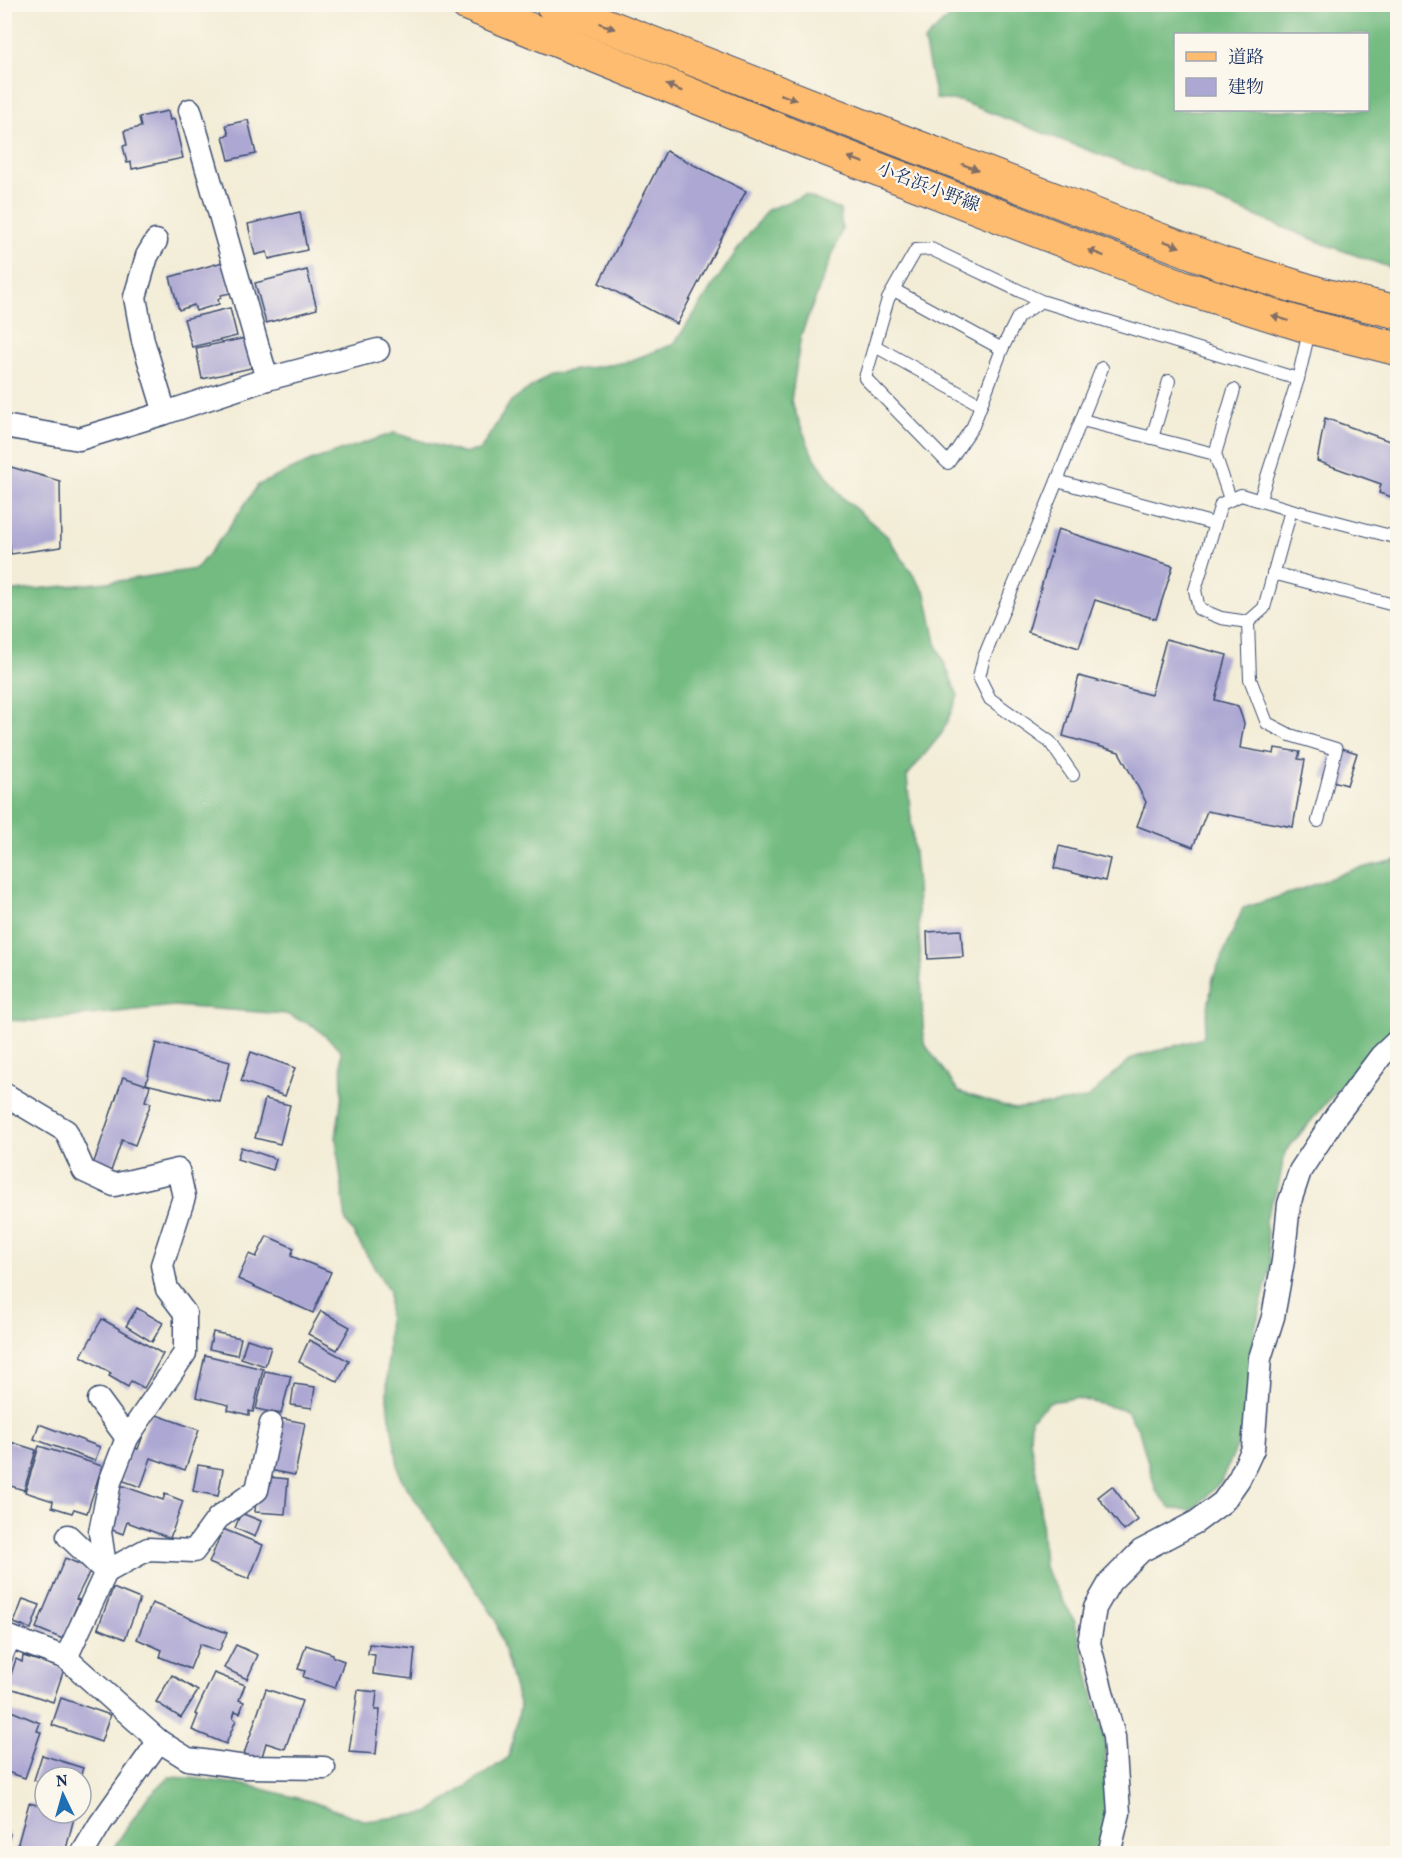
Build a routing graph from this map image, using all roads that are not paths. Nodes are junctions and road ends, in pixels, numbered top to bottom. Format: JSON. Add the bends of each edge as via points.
{"nodes":[{"id":1,"x":467,"y":4,"type":"edge"},
{"id":2,"x":552,"y":4,"type":"edge"},
{"id":3,"x":190,"y":110,"type":"dead end"},
{"id":4,"x":156,"y":241,"type":"dead end"},
{"id":5,"x":894,"y":290,"type":"junction"},
{"id":6,"x":1041,"y":301,"type":"junction"},
{"id":7,"x":1315,"y":311,"type":"junction"},
{"id":8,"x":1398,"y":312,"type":"edge"},
{"id":9,"x":875,"y":346,"type":"junction"},
{"id":10,"x":1398,"y":348,"type":"edge"},
{"id":11,"x":1002,"y":349,"type":"junction"},
{"id":12,"x":378,"y":350,"type":"dead end"},
{"id":13,"x":1102,"y":368,"type":"dead end"},
{"id":14,"x":267,"y":379,"type":"junction"},
{"id":15,"x":1298,"y":379,"type":"junction"},
{"id":16,"x":1169,"y":381,"type":"dead end"},
{"id":17,"x":1234,"y":390,"type":"dead end"},
{"id":18,"x":981,"y":405,"type":"junction"},
{"id":19,"x":165,"y":413,"type":"junction"},
{"id":20,"x":1082,"y":420,"type":"junction"},
{"id":21,"x":4,"y":426,"type":"edge"},
{"id":22,"x":1152,"y":438,"type":"junction"},
{"id":23,"x":1215,"y":454,"type":"junction"},
{"id":24,"x":1057,"y":481,"type":"junction"},
{"id":25,"x":1260,"y":499,"type":"junction"},
{"id":26,"x":1230,"y":500,"type":"junction"},
{"id":27,"x":1291,"y":510,"type":"junction"},
{"id":28,"x":1215,"y":524,"type":"junction"},
{"id":29,"x":1398,"y":538,"type":"edge"},
{"id":30,"x":1273,"y":573,"type":"junction"},
{"id":31,"x":1390,"y":604,"type":"dead end"},
{"id":32,"x":1248,"y":622,"type":"junction"},
{"id":33,"x":1073,"y":774,"type":"dead end"},
{"id":34,"x":1318,"y":821,"type":"dead end"},
{"id":35,"x":1398,"y":1040,"type":"edge"},
{"id":36,"x":4,"y":1094,"type":"edge"},
{"id":37,"x":99,"y":1400,"type":"dead end"},
{"id":38,"x":271,"y":1424,"type":"dead end"},
{"id":39,"x":127,"y":1438,"type":"junction"},
{"id":40,"x":68,"y":1536,"type":"dead end"},
{"id":41,"x":106,"y":1572,"type":"junction"},
{"id":42,"x":9,"y":1637,"type":"edge"},
{"id":43,"x":66,"y":1658,"type":"junction"},
{"id":44,"x":4,"y":1663,"type":"edge"},
{"id":45,"x":159,"y":1740,"type":"junction"},
{"id":46,"x":324,"y":1768,"type":"dead end"},
{"id":47,"x":82,"y":1854,"type":"edge"},
{"id":48,"x":1109,"y":1854,"type":"edge"}],
"edges":[{"from":7,"to":1,"type":"main road","name":"小名浜小野線","one_way":true,"via":[[1183,287],[800,139]]},
{"from":2,"to":7,"type":"main road","name":"小名浜小野線","one_way":true,"via":[[1223,264]]},
{"from":3,"to":14,"type":"street"},
{"from":4,"to":19,"type":"street","via":[[147,256],[135,297],[143,341]]},
{"from":5,"to":6,"type":"lane","via":[[916,250],[931,249]]},
{"from":5,"to":9,"type":"lane"},
{"from":5,"to":11,"type":"lane"},
{"from":6,"to":11,"type":"lane","via":[[1018,317]]},
{"from":6,"to":15,"type":"lane"},
{"from":7,"to":8,"type":"main road","name":"小名浜小野線"},
{"from":7,"to":10,"type":"main road","name":"小名浜小野線"},
{"from":7,"to":15,"type":"lane"},
{"from":9,"to":18,"type":"lane"},
{"from":9,"to":18,"type":"lane","via":[[865,378],[948,463],[973,426]]},
{"from":11,"to":18,"type":"lane"},
{"from":12,"to":14,"type":"street"},
{"from":13,"to":20,"type":"lane"},
{"from":14,"to":19,"type":"street"},
{"from":15,"to":25,"type":"lane"},
{"from":16,"to":22,"type":"lane"},
{"from":17,"to":23,"type":"lane"},
{"from":19,"to":21,"type":"street","via":[[79,439]]},
{"from":20,"to":22,"type":"lane"},
{"from":20,"to":24,"type":"lane"},
{"from":22,"to":23,"type":"lane"},
{"from":23,"to":26,"type":"lane"},
{"from":24,"to":28,"type":"lane"},
{"from":24,"to":33,"type":"lane","via":[[984,657],[980,677],[990,699],[1050,742]]},
{"from":25,"to":26,"type":"lane","via":[[1240,495]]},
{"from":25,"to":27,"type":"lane"},
{"from":26,"to":28,"type":"lane","via":[[1221,504]]},
{"from":27,"to":29,"type":"lane"},
{"from":27,"to":30,"type":"lane"},
{"from":28,"to":32,"type":"lane","via":[[1195,590],[1199,609],[1221,618]]},
{"from":30,"to":31,"type":"lane"},
{"from":30,"to":32,"type":"lane","via":[[1264,608]]},
{"from":32,"to":34,"type":"lane","via":[[1250,679],[1267,723],[1290,735],[1336,749]]},
{"from":35,"to":48,"type":"street","via":[[1381,1056],[1336,1116],[1300,1171],[1289,1204],[1273,1317],[1260,1358],[1253,1449],[1239,1479],[1223,1502],[1196,1522],[1141,1551],[1110,1582],[1095,1608],[1089,1643],[1114,1737],[1118,1782],[1119,1813]]},
{"from":36,"to":39,"type":"street","via":[[66,1131],[84,1171],[114,1185],[178,1170],[184,1197],[162,1266],[167,1289],[185,1313],[184,1353]]},
{"from":37,"to":39,"type":"street"},
{"from":38,"to":41,"type":"street","via":[[257,1490],[218,1518],[194,1551],[148,1549]]},
{"from":39,"to":41,"type":"street","via":[[110,1482],[100,1532]]},
{"from":40,"to":41,"type":"street"},
{"from":41,"to":43,"type":"street"},
{"from":42,"to":43,"type":"street"},
{"from":42,"to":44,"type":"lane"},
{"from":43,"to":45,"type":"street"},
{"from":45,"to":46,"type":"street","via":[[188,1759],[246,1767]]},
{"from":45,"to":47,"type":"street"}]}
